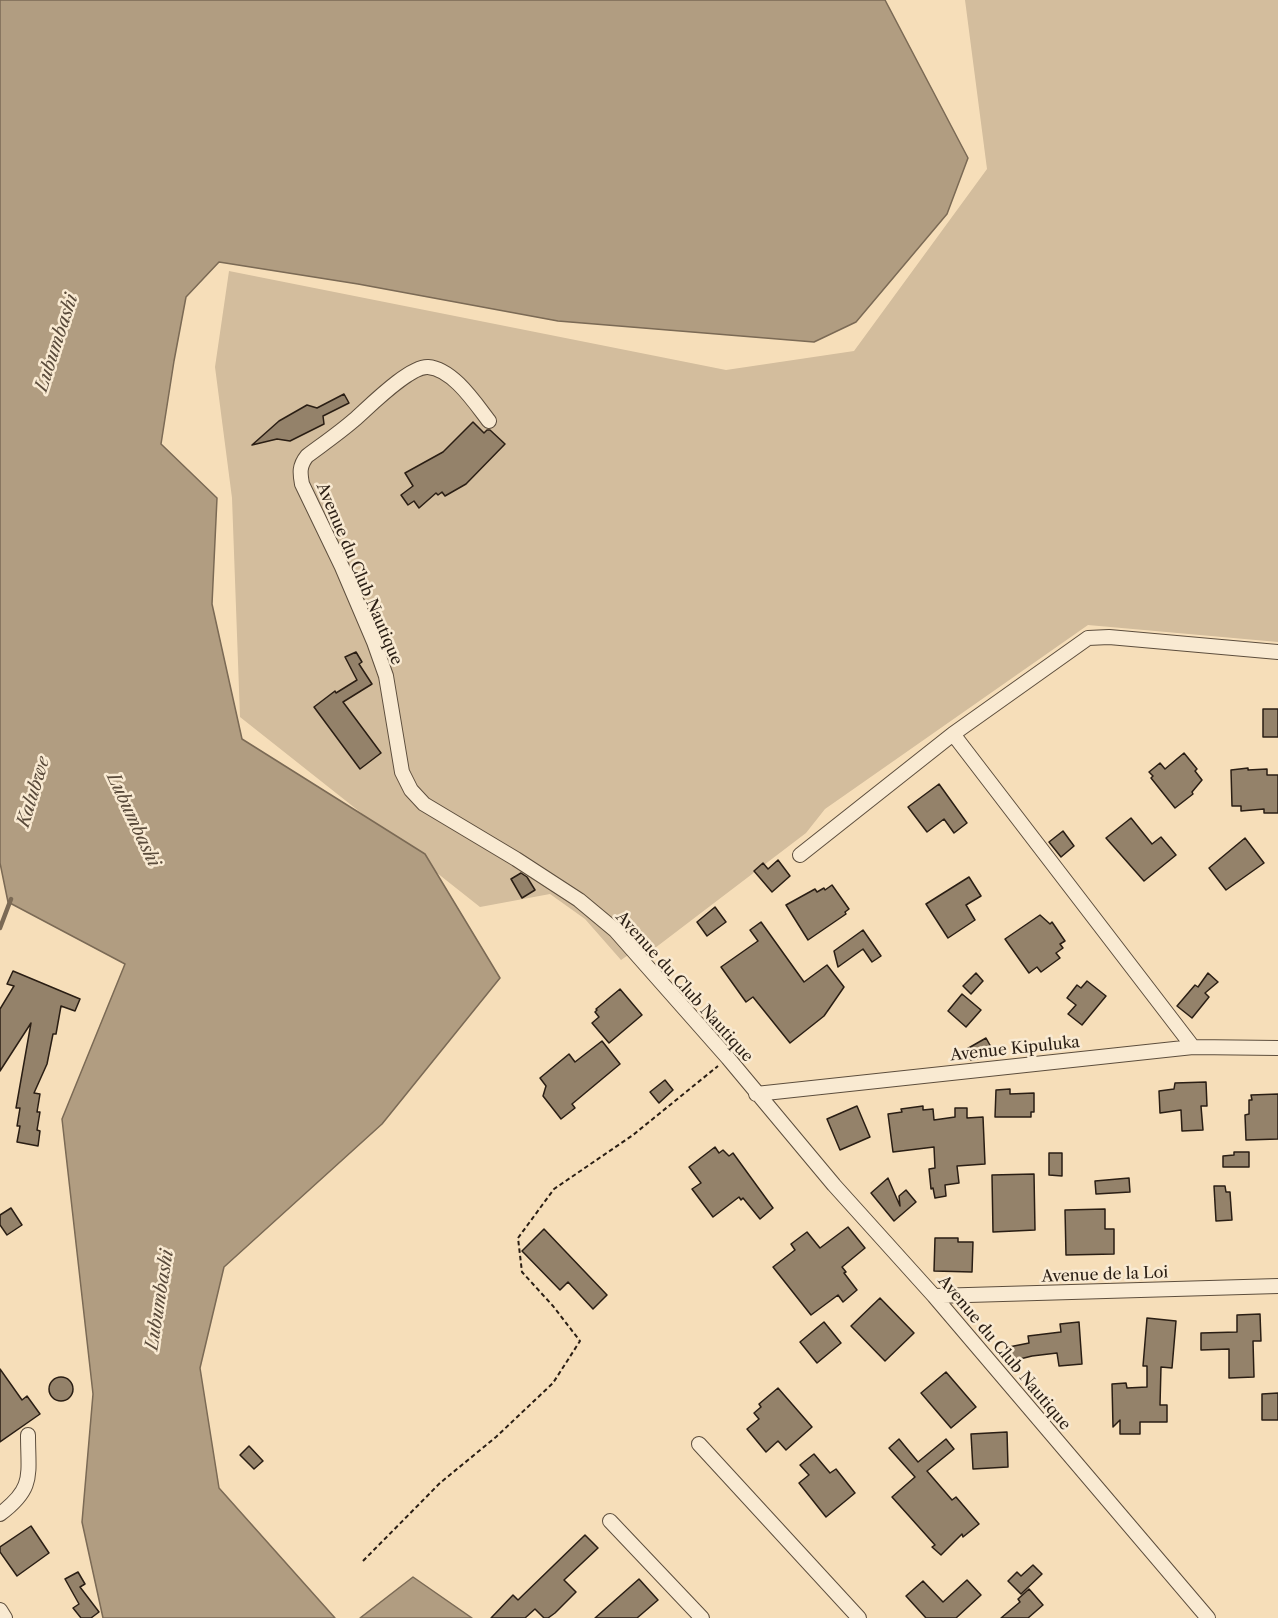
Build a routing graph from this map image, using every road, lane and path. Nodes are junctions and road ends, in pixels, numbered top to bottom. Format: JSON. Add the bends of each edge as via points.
{"nodes":[{"id":1,"x":489,"y":421,"type":"dead end"},
{"id":2,"x":1278,"y":652,"type":"edge"},
{"id":3,"x":953,"y":734,"type":"junction"},
{"id":4,"x":800,"y":855,"type":"dead end"},
{"id":5,"x":1193,"y":1047,"type":"junction"},
{"id":6,"x":1278,"y":1048,"type":"edge"},
{"id":7,"x":728,"y":1058,"type":"junction"},
{"id":8,"x":756,"y":1094,"type":"junction"},
{"id":9,"x":1278,"y":1286,"type":"edge"},
{"id":10,"x":934,"y":1296,"type":"junction"},
{"id":11,"x":28,"y":1435,"type":"dead end"},
{"id":12,"x":699,"y":1444,"type":"dead end"},
{"id":13,"x":0,"y":1514,"type":"edge"},
{"id":14,"x":610,"y":1521,"type":"dead end"},
{"id":15,"x":363,"y":1561,"type":"dead end"},
{"id":16,"x":0,"y":1610,"type":"edge"},
{"id":17,"x":5,"y":1618,"type":"edge"},
{"id":18,"x":702,"y":1618,"type":"edge"},
{"id":19,"x":859,"y":1618,"type":"edge"},
{"id":20,"x":1208,"y":1618,"type":"edge"}],
"edges":[{"from":1,"to":7,"type":"street","name":"Avenue du Club Nautique","via":[[452,378],[428,367],[396,383],[301,464],[302,484],[342,567],[382,665],[402,772],[424,804],[570,894],[615,930]]},
{"from":2,"to":3,"type":"street","via":[[1094,636]]},
{"from":3,"to":4,"type":"street"},
{"from":3,"to":5,"type":"street"},
{"from":5,"to":6,"type":"street","name":"Avenue Kipuluka"},
{"from":5,"to":8,"type":"street","name":"Avenue Kipuluka"},
{"from":7,"to":8,"type":"street","name":"Avenue du Club Nautique"},
{"from":7,"to":15,"type":"path","via":[[633,1135],[554,1189],[518,1238],[522,1272],[580,1341],[553,1383],[440,1483]]},
{"from":8,"to":10,"type":"street","name":"Avenue du Club Nautique"},
{"from":9,"to":10,"type":"street","name":"Avenue de la Loi"},
{"from":10,"to":20,"type":"street","name":"Avenue du Club Nautique"},
{"from":11,"to":13,"type":"street","via":[[25,1490],[18,1501]]},
{"from":12,"to":19,"type":"street"},
{"from":14,"to":18,"type":"street"},
{"from":16,"to":17,"type":"street"}]}
